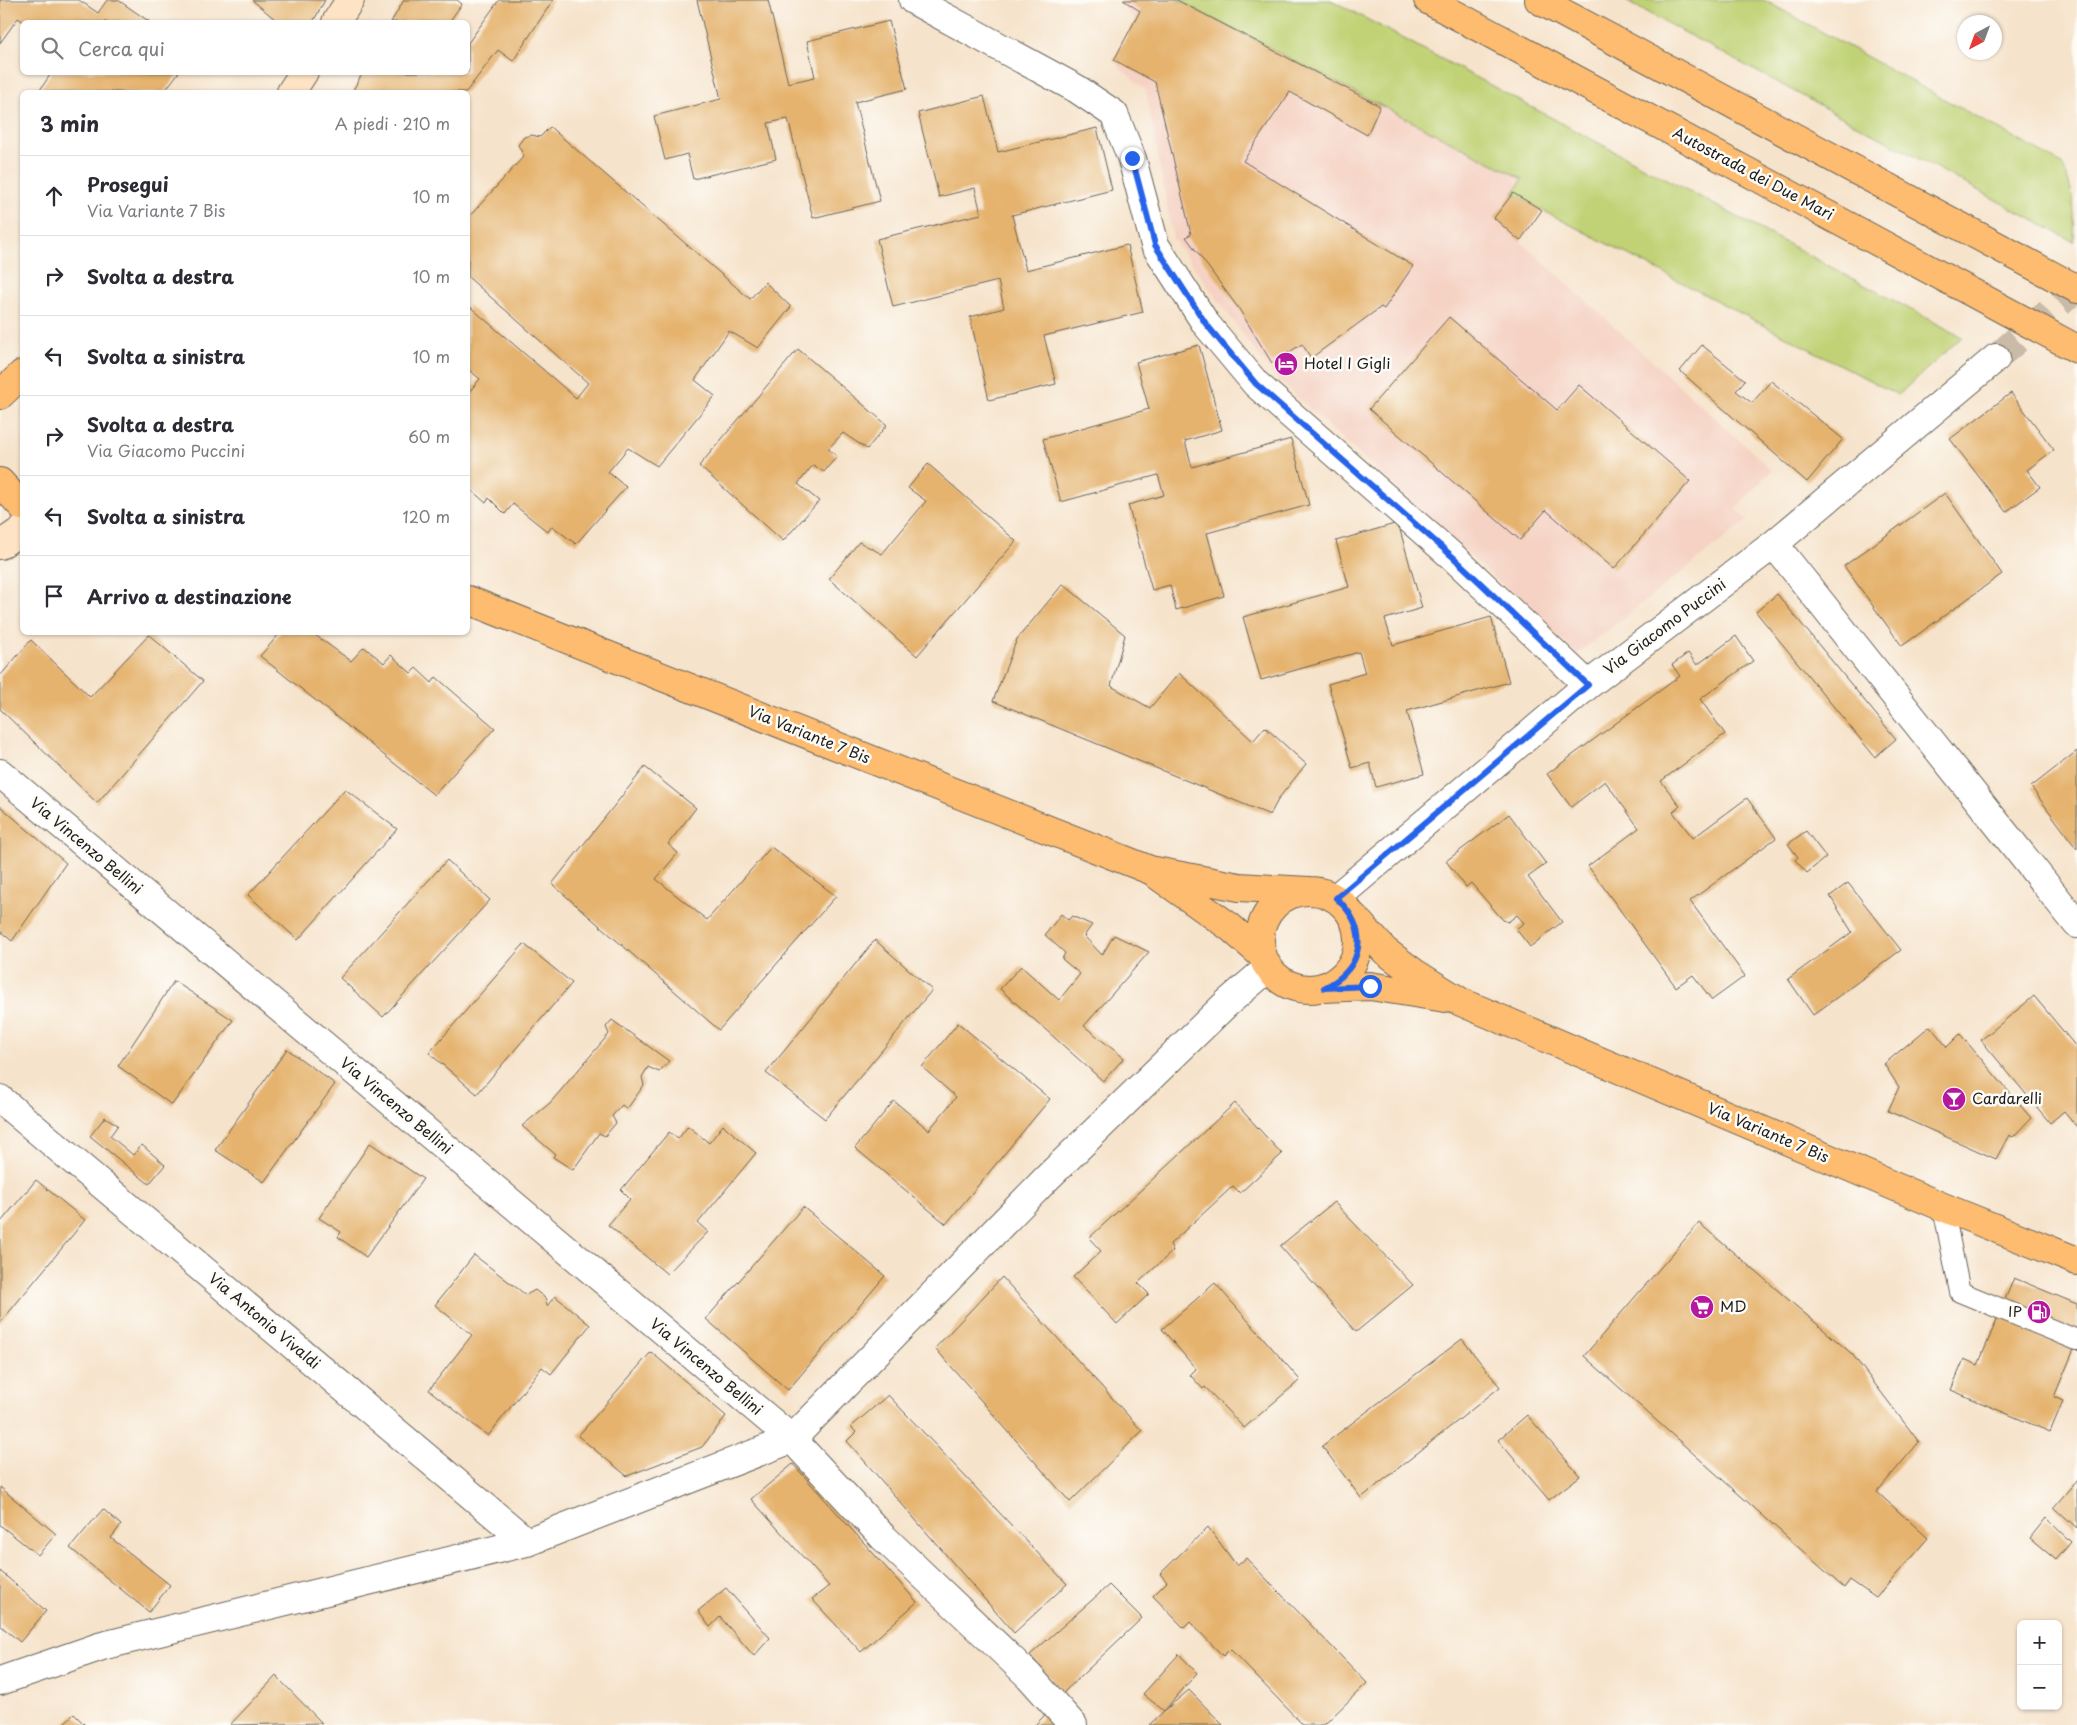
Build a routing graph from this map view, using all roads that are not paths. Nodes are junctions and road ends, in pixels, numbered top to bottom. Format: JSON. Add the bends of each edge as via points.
{"nodes":[{"id":1,"x":350,"y":0,"type":"edge"},
{"id":2,"x":914,"y":0,"type":"edge"},
{"id":3,"x":1428,"y":0,"type":"edge"},
{"id":4,"x":1539,"y":0,"type":"edge"},
{"id":5,"x":337,"y":20,"type":"edge"},
{"id":6,"x":302,"y":75,"type":"edge"},
{"id":7,"x":292,"y":90,"type":"edge"},
{"id":8,"x":2077,"y":289,"type":"edge"},
{"id":9,"x":2077,"y":349,"type":"edge"},
{"id":10,"x":1996,"y":358,"type":"tunnel mouth"},
{"id":11,"x":0,"y":369,"type":"edge"},
{"id":12,"x":20,"y":369,"type":"edge"},
{"id":13,"x":20,"y":376,"type":"edge"},
{"id":14,"x":0,"y":395,"type":"edge"},
{"id":15,"x":0,"y":482,"type":"edge"},
{"id":16,"x":20,"y":504,"type":"edge"},
{"id":17,"x":20,"y":531,"type":"edge"},
{"id":18,"x":1774,"y":544,"type":"junction"},
{"id":19,"x":0,"y":545,"type":"edge"},
{"id":20,"x":470,"y":601,"type":"edge"},
{"id":21,"x":1588,"y":685,"type":"junction"},
{"id":22,"x":0,"y":773,"type":"edge"},
{"id":23,"x":1150,"y":870,"type":"junction"},
{"id":24,"x":1309,"y":890,"type":"junction"},
{"id":25,"x":1344,"y":907,"type":"junction"},
{"id":26,"x":2077,"y":924,"type":"edge"},
{"id":27,"x":1265,"y":962,"type":"junction"},
{"id":28,"x":1324,"y":988,"type":"junction"},
{"id":29,"x":1461,"y":1002,"type":"junction"},
{"id":30,"x":0,"y":1099,"type":"edge"},
{"id":31,"x":1943,"y":1207,"type":"junction"},
{"id":32,"x":2077,"y":1261,"type":"edge"},
{"id":33,"x":2077,"y":1340,"type":"edge"},
{"id":34,"x":792,"y":1439,"type":"junction"},
{"id":35,"x":527,"y":1542,"type":"junction"},
{"id":36,"x":0,"y":1681,"type":"edge"},
{"id":37,"x":1073,"y":1725,"type":"edge"}],
"edges":[{"from":1,"to":5,"type":"street"},
{"from":2,"to":21,"type":"street","via":[[1077,88],[1114,114],[1132,158],[1155,245],[1206,324],[1256,384],[1453,557]]},
{"from":3,"to":9,"type":"main road","name":"Autostrada dei Due Mari"},
{"from":4,"to":8,"type":"main road"},
{"from":6,"to":7,"type":"street"},
{"from":10,"to":18,"type":"street","name":"Via Giacomo Puccini"},
{"from":11,"to":12,"type":"main road"},
{"from":13,"to":14,"type":"main road"},
{"from":15,"to":16,"type":"main road"},
{"from":17,"to":19,"type":"street"},
{"from":18,"to":21,"type":"street","name":"Via Giacomo Puccini"},
{"from":18,"to":26,"type":"street"},
{"from":20,"to":23,"type":"main road","name":"Via Variante 7 Bis"},
{"from":21,"to":25,"type":"street","name":"Via Giacomo Puccini"},
{"from":22,"to":34,"type":"street","name":"Via Vincenzo Bellini"},
{"from":23,"to":24,"type":"main road","name":"Via Variante 7 Bis","via":[[1238,886]]},
{"from":23,"to":27,"type":"main road","name":"Via Variante 7 Bis","via":[[1230,927]]},
{"from":24,"to":25,"type":"main road"},
{"from":24,"to":27,"type":"main road","via":[[1296,892],[1273,906],[1265,917],[1260,944]]},
{"from":25,"to":28,"type":"main road","via":[[1358,930],[1359,945],[1348,972]]},
{"from":25,"to":29,"type":"main road","name":"Via Variante 7 Bis","via":[[1386,951]]},
{"from":27,"to":28,"type":"main road","via":[[1279,979],[1293,987],[1308,990]]},
{"from":27,"to":34,"type":"street","via":[[1047,1178]]},
{"from":28,"to":29,"type":"main road","name":"Via Variante 7 Bis","via":[[1370,986]]},
{"from":29,"to":31,"type":"main road","name":"Via Variante 7 Bis"},
{"from":30,"to":35,"type":"street","name":"Via Antonio Vivaldi"},
{"from":31,"to":32,"type":"main road","name":"Via Variante 7 Bis"},
{"from":31,"to":33,"type":"lane","via":[[1960,1292]]},
{"from":34,"to":35,"type":"street"},
{"from":34,"to":37,"type":"street","name":"Via Vincenzo Bellini","via":[[883,1537],[1029,1676]]},
{"from":35,"to":36,"type":"street","via":[[102,1646]]}]}
